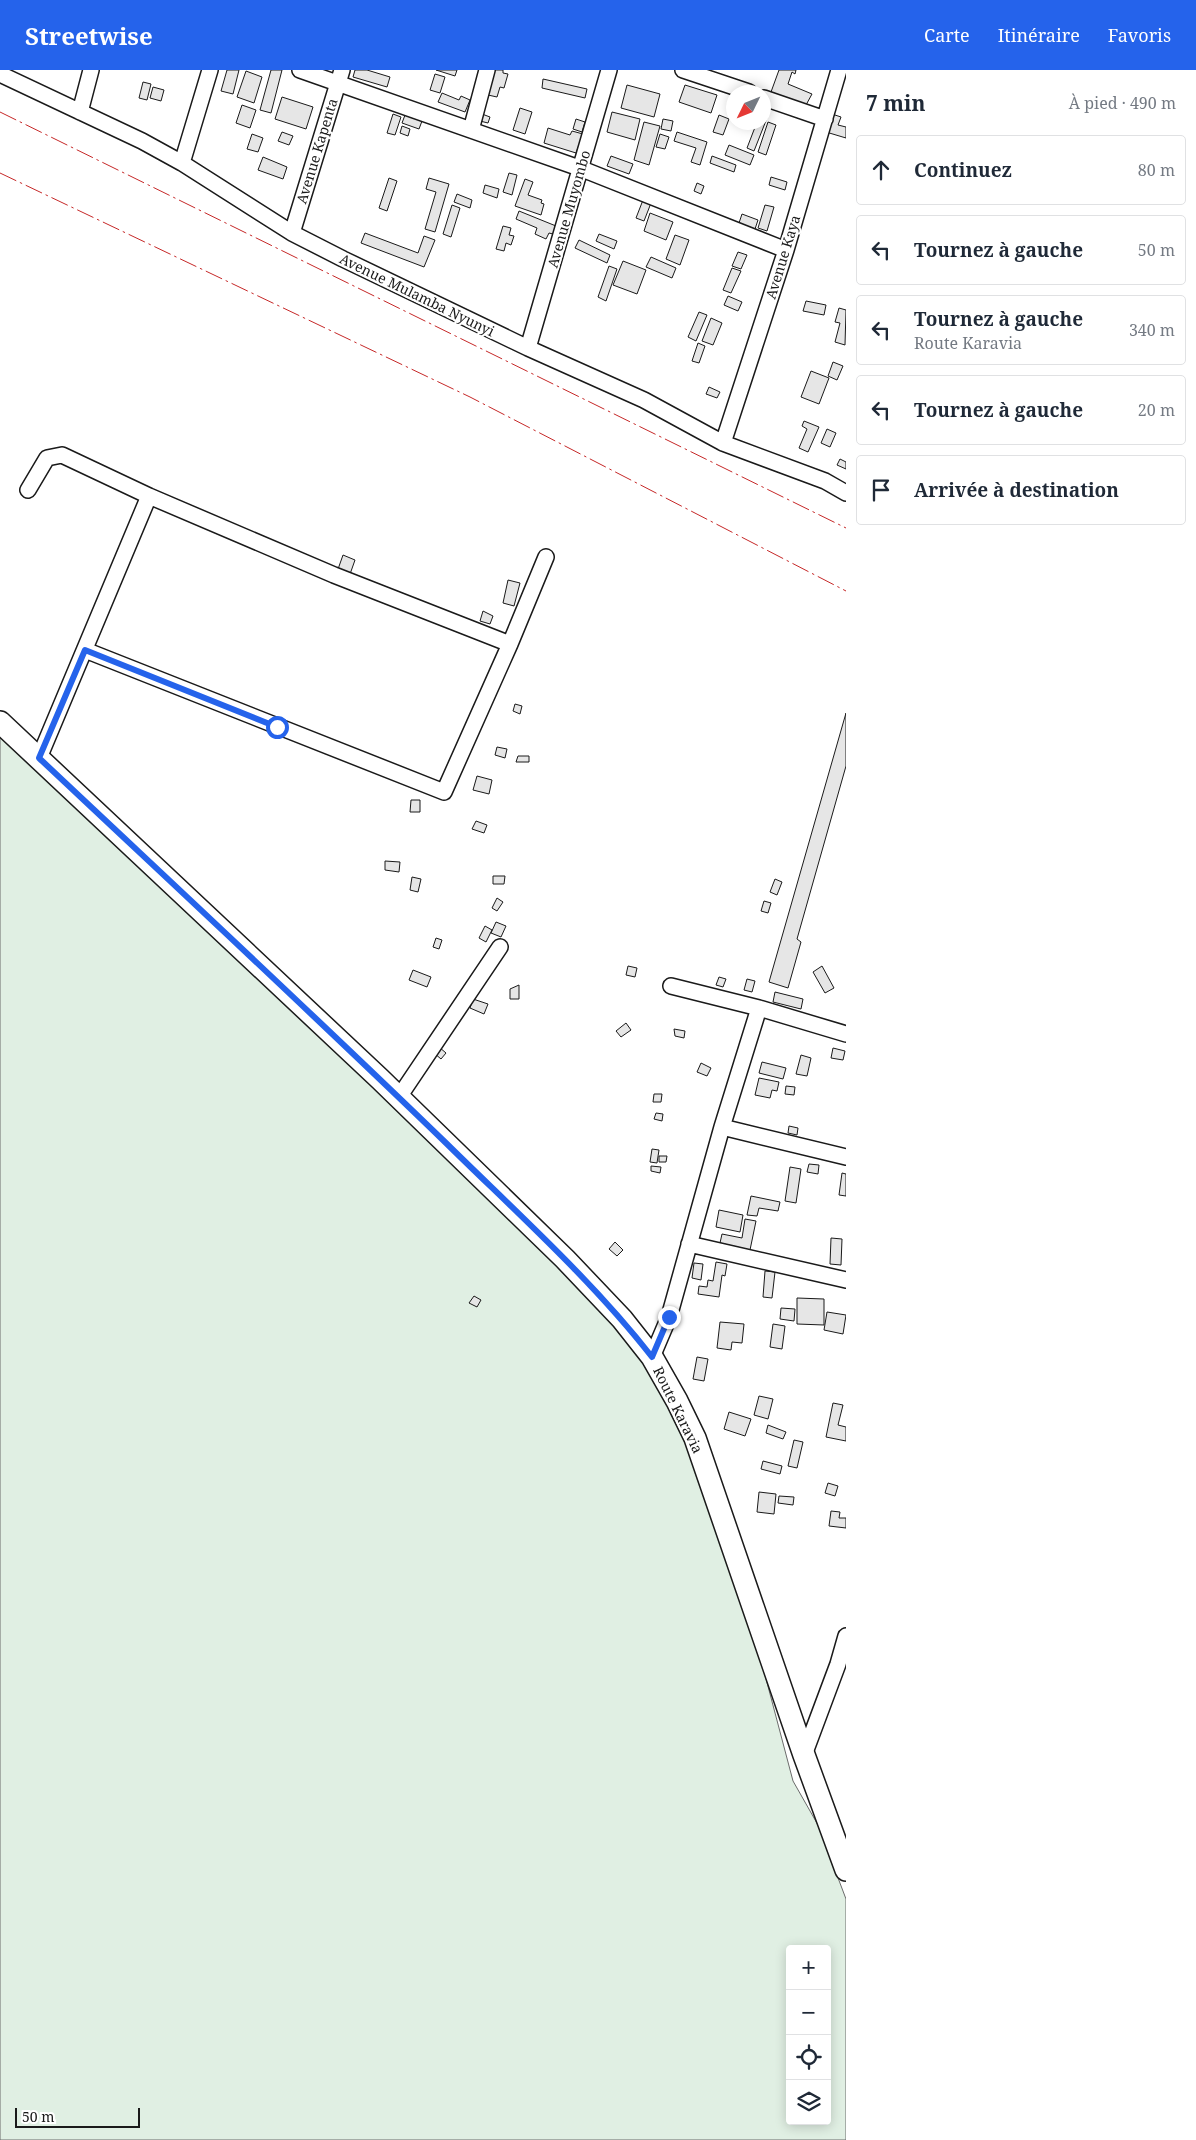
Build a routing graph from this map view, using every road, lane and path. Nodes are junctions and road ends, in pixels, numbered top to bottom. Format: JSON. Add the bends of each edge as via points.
{"nodes":[{"id":1,"x":91,"y":70,"type":"edge"},
{"id":2,"x":210,"y":70,"type":"edge"},
{"id":3,"x":300,"y":70,"type":"edge"},
{"id":4,"x":487,"y":70,"type":"edge"},
{"id":5,"x":609,"y":70,"type":"edge"},
{"id":6,"x":684,"y":70,"type":"edge"},
{"id":7,"x":839,"y":70,"type":"edge"},
{"id":8,"x":0,"y":74,"type":"edge"},
{"id":9,"x":340,"y":76,"type":"edge"},
{"id":10,"x":728,"y":85,"type":"edge"},
{"id":11,"x":771,"y":100,"type":"edge"},
{"id":12,"x":80,"y":112,"type":"junction"},
{"id":13,"x":825,"y":119,"type":"junction"},
{"id":14,"x":471,"y":130,"type":"junction"},
{"id":15,"x":182,"y":163,"type":"junction"},
{"id":16,"x":582,"y":169,"type":"junction"},
{"id":17,"x":292,"y":233,"type":"junction"},
{"id":18,"x":786,"y":250,"type":"junction"},
{"id":19,"x":528,"y":348,"type":"junction"},
{"id":20,"x":724,"y":443,"type":"junction"},
{"id":21,"x":28,"y":490,"type":"dead end"},
{"id":22,"x":846,"y":492,"type":"edge"},
{"id":23,"x":149,"y":496,"type":"junction"},
{"id":24,"x":546,"y":557,"type":"dead end"},
{"id":25,"x":510,"y":644,"type":"junction"},
{"id":26,"x":85,"y":650,"type":"junction"},
{"id":27,"x":0,"y":722,"type":"edge"},
{"id":28,"x":39,"y":758,"type":"junction"},
{"id":29,"x":500,"y":946,"type":"dead end"},
{"id":30,"x":671,"y":986,"type":"dead end"},
{"id":31,"x":759,"y":1008,"type":"junction"},
{"id":32,"x":846,"y":1034,"type":"edge"},
{"id":33,"x":399,"y":1097,"type":"junction"},
{"id":34,"x":722,"y":1127,"type":"junction"},
{"id":35,"x":846,"y":1157,"type":"edge"},
{"id":36,"x":689,"y":1244,"type":"junction"},
{"id":37,"x":846,"y":1280,"type":"edge"},
{"id":38,"x":652,"y":1357,"type":"junction"},
{"id":39,"x":846,"y":1636,"type":"edge"},
{"id":40,"x":804,"y":1755,"type":"junction"},
{"id":41,"x":846,"y":1870,"type":"edge"}],
"edges":[{"from":1,"to":12,"type":"street"},
{"from":2,"to":15,"type":"street"},
{"from":3,"to":9,"type":"street"},
{"from":4,"to":14,"type":"street"},
{"from":5,"to":16,"type":"street","name":"Avenue Muyombo"},
{"from":6,"to":10,"type":"street"},
{"from":7,"to":13,"type":"street","name":"Avenue Kaya"},
{"from":8,"to":12,"type":"street","name":"Avenue Mulamba Nyunyi"},
{"from":9,"to":14,"type":"street"},
{"from":9,"to":17,"type":"street","name":"Avenue Kapenta"},
{"from":11,"to":13,"type":"street"},
{"from":12,"to":15,"type":"street","name":"Avenue Mulamba Nyunyi"},
{"from":13,"to":18,"type":"street","name":"Avenue Kaya"},
{"from":14,"to":16,"type":"street"},
{"from":15,"to":17,"type":"street","name":"Avenue Mulamba Nyunyi"},
{"from":16,"to":18,"type":"street"},
{"from":16,"to":19,"type":"street","name":"Avenue Muyombo"},
{"from":17,"to":19,"type":"street","name":"Avenue Mulamba Nyunyi"},
{"from":18,"to":20,"type":"street","name":"Avenue Kaya"},
{"from":19,"to":20,"type":"street","name":"Avenue Mulamba Nyunyi","via":[[644,400]]},
{"from":20,"to":22,"type":"street","name":"Avenue Mulamba Nyunyi"},
{"from":21,"to":23,"type":"street","via":[[47,458],[62,455]]},
{"from":23,"to":25,"type":"street","via":[[334,575]]},
{"from":23,"to":26,"type":"street"},
{"from":24,"to":25,"type":"street"},
{"from":25,"to":26,"type":"street","via":[[444,792]]},
{"from":26,"to":28,"type":"street"},
{"from":27,"to":28,"type":"street","name":"Route Karavia"},
{"from":28,"to":33,"type":"street","name":"Route Karavia"},
{"from":29,"to":33,"type":"street"},
{"from":30,"to":31,"type":"street"},
{"from":31,"to":32,"type":"street"},
{"from":31,"to":34,"type":"street"},
{"from":33,"to":38,"type":"street","name":"Route Karavia","via":[[565,1259],[622,1319]]},
{"from":34,"to":35,"type":"street"},
{"from":34,"to":36,"type":"street"},
{"from":36,"to":37,"type":"street"},
{"from":36,"to":38,"type":"street","via":[[669,1317]]},
{"from":38,"to":40,"type":"street","name":"Route Karavia","via":[[695,1438]]},
{"from":39,"to":40,"type":"street"},
{"from":40,"to":41,"type":"street","name":"Route Karavia"}]}
